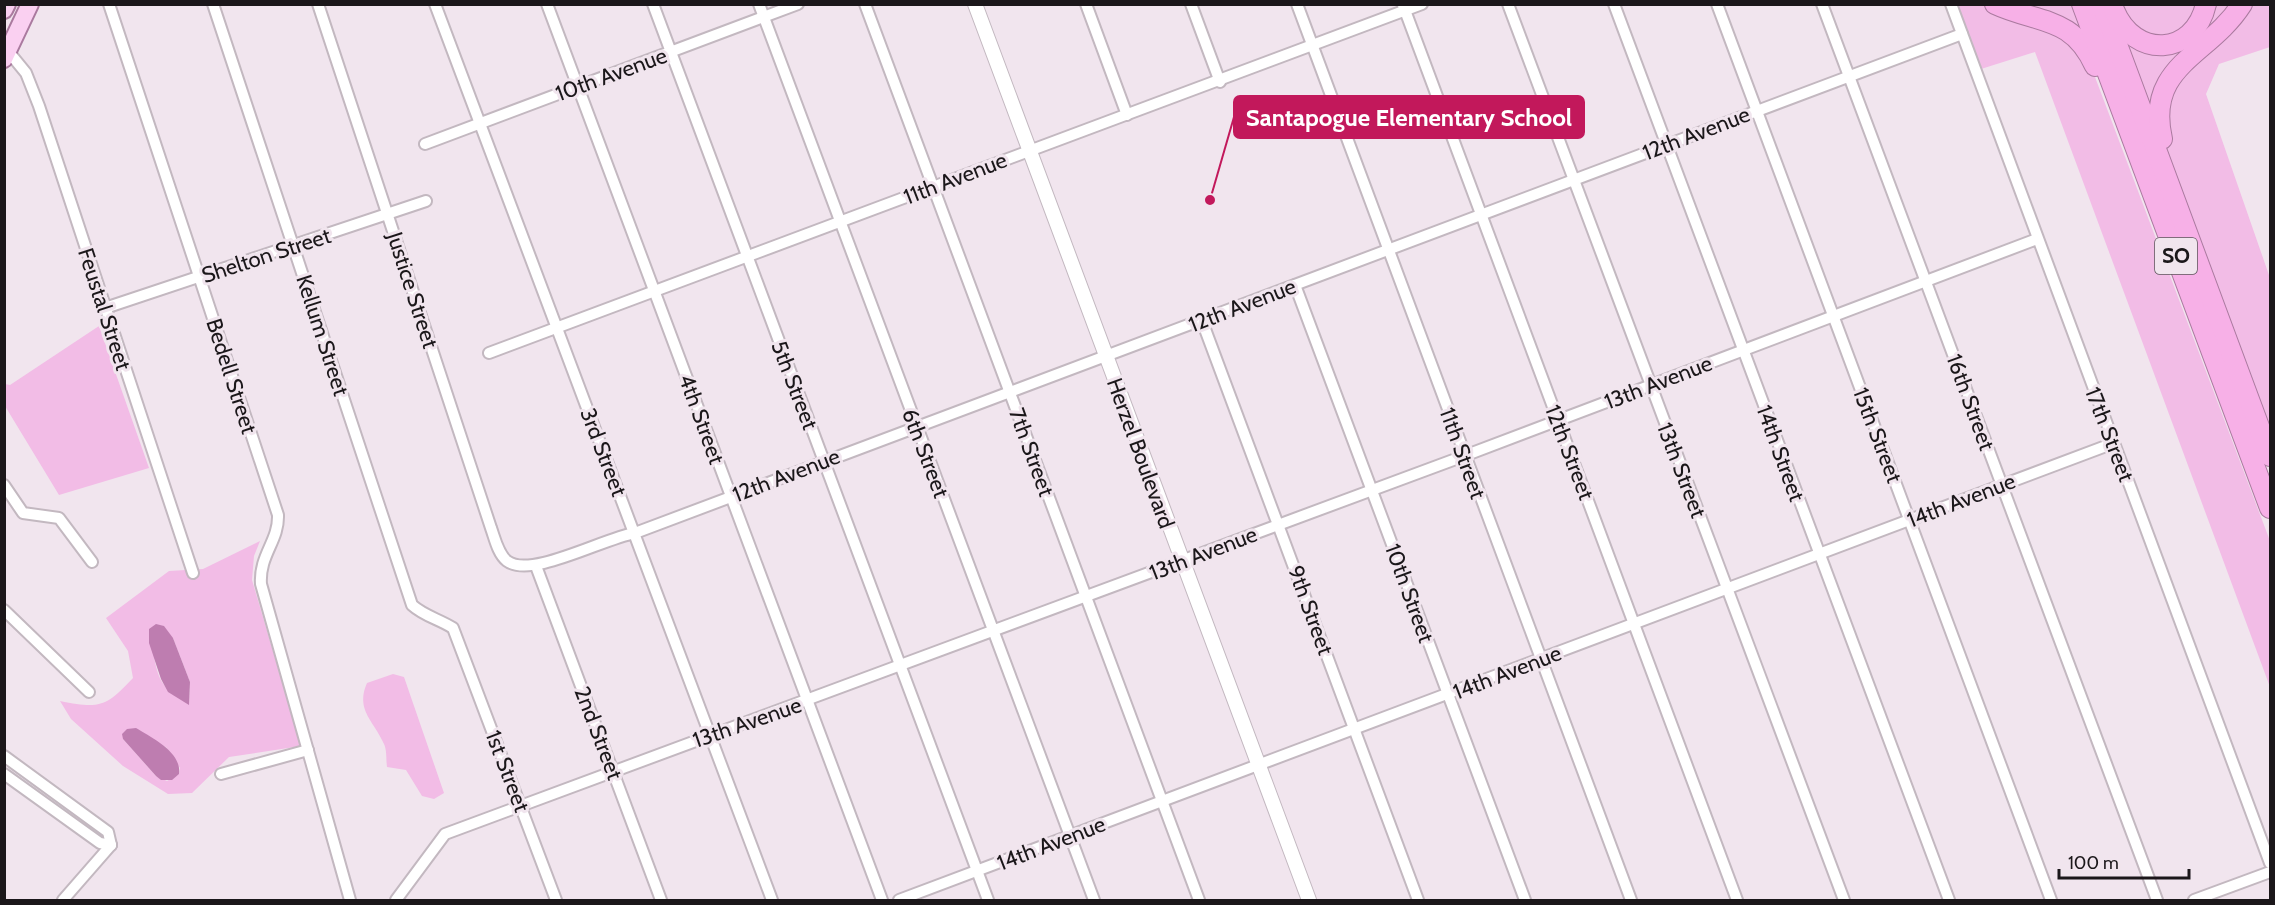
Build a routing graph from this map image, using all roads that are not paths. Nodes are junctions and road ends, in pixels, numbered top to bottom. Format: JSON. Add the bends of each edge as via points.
{"nodes":[{"id":1,"x":7,"y":4,"type":"edge"},
{"id":2,"x":30,"y":4,"type":"edge"},
{"id":3,"x":109,"y":4,"type":"edge"},
{"id":4,"x":213,"y":4,"type":"edge"},
{"id":5,"x":318,"y":4,"type":"edge"},
{"id":6,"x":435,"y":4,"type":"edge"},
{"id":7,"x":547,"y":4,"type":"edge"},
{"id":8,"x":653,"y":4,"type":"edge"},
{"id":9,"x":759,"y":4,"type":"edge"},
{"id":10,"x":798,"y":4,"type":"edge"},
{"id":11,"x":865,"y":4,"type":"edge"},
{"id":12,"x":975,"y":4,"type":"edge"},
{"id":13,"x":1086,"y":4,"type":"edge"},
{"id":14,"x":1191,"y":4,"type":"edge"},
{"id":15,"x":1297,"y":4,"type":"edge"},
{"id":16,"x":1422,"y":4,"type":"edge"},
{"id":17,"x":1508,"y":4,"type":"edge"},
{"id":18,"x":1614,"y":4,"type":"edge"},
{"id":19,"x":1717,"y":4,"type":"edge"},
{"id":20,"x":1822,"y":4,"type":"edge"},
{"id":21,"x":1951,"y":4,"type":"edge"},
{"id":22,"x":1995,"y":4,"type":"edge"},
{"id":23,"x":2082,"y":4,"type":"edge"},
{"id":24,"x":2102,"y":4,"type":"edge"},
{"id":25,"x":2111,"y":4,"type":"edge"},
{"id":26,"x":2206,"y":4,"type":"edge"},
{"id":27,"x":2242,"y":4,"type":"edge"},
{"id":28,"x":1404,"y":8,"type":"edge"},
{"id":29,"x":4,"y":10,"type":"edge"},
{"id":30,"x":764,"y":17,"type":"junction"},
{"id":31,"x":1962,"y":34,"type":"junction"},
{"id":32,"x":1312,"y":47,"type":"junction"},
{"id":33,"x":670,"y":52,"type":"junction"},
{"id":34,"x":6,"y":55,"type":"edge"},
{"id":35,"x":1849,"y":75,"type":"junction"},
{"id":36,"x":1220,"y":82,"type":"junction"},
{"id":37,"x":577,"y":87,"type":"junction"},
{"id":38,"x":1756,"y":110,"type":"junction"},
{"id":39,"x":1127,"y":115,"type":"junction"},
{"id":40,"x":480,"y":123,"type":"junction"},
{"id":41,"x":2126,"y":123,"type":"junction"},
{"id":42,"x":425,"y":144,"type":"dead end"},
{"id":43,"x":1666,"y":145,"type":"junction"},
{"id":44,"x":1029,"y":150,"type":"junction"},
{"id":45,"x":1574,"y":180,"type":"junction"},
{"id":46,"x":933,"y":187,"type":"junction"},
{"id":47,"x":2175,"y":197,"type":"junction"},
{"id":48,"x":426,"y":201,"type":"dead end"},
{"id":49,"x":388,"y":214,"type":"junction"},
{"id":50,"x":1481,"y":215,"type":"junction"},
{"id":51,"x":840,"y":222,"type":"junction"},
{"id":52,"x":2037,"y":239,"type":"junction"},
{"id":53,"x":293,"y":246,"type":"junction"},
{"id":54,"x":1389,"y":251,"type":"junction"},
{"id":55,"x":747,"y":256,"type":"junction"},
{"id":56,"x":199,"y":277,"type":"junction"},
{"id":57,"x":1926,"y":280,"type":"junction"},
{"id":58,"x":1295,"y":285,"type":"junction"},
{"id":59,"x":654,"y":292,"type":"junction"},
{"id":60,"x":105,"y":308,"type":"junction"},
{"id":61,"x":1833,"y":315,"type":"junction"},
{"id":62,"x":1202,"y":321,"type":"junction"},
{"id":63,"x":557,"y":329,"type":"junction"},
{"id":64,"x":1743,"y":350,"type":"junction"},
{"id":65,"x":489,"y":353,"type":"dead end"},
{"id":66,"x":1105,"y":356,"type":"junction"},
{"id":67,"x":1650,"y":385,"type":"junction"},
{"id":68,"x":1009,"y":391,"type":"junction"},
{"id":69,"x":1558,"y":420,"type":"junction"},
{"id":70,"x":916,"y":427,"type":"junction"},
{"id":71,"x":2114,"y":443,"type":"junction"},
{"id":72,"x":1464,"y":456,"type":"junction"},
{"id":73,"x":2271,"y":456,"type":"edge"},
{"id":74,"x":824,"y":461,"type":"junction"},
{"id":75,"x":4,"y":485,"type":"edge"},
{"id":76,"x":2001,"y":485,"type":"junction"},
{"id":77,"x":1372,"y":490,"type":"junction"},
{"id":78,"x":731,"y":497,"type":"junction"},
{"id":79,"x":2271,"y":508,"type":"edge"},
{"id":80,"x":1910,"y":520,"type":"junction"},
{"id":81,"x":1280,"y":524,"type":"junction"},
{"id":82,"x":635,"y":533,"type":"junction"},
{"id":83,"x":1819,"y":554,"type":"junction"},
{"id":84,"x":1181,"y":561,"type":"junction"},
{"id":85,"x":92,"y":562,"type":"dead end"},
{"id":86,"x":536,"y":566,"type":"junction"},
{"id":87,"x":519,"y":567,"type":"joint"},
{"id":88,"x":193,"y":573,"type":"dead end"},
{"id":89,"x":1727,"y":589,"type":"junction"},
{"id":90,"x":1086,"y":597,"type":"junction"},
{"id":91,"x":4,"y":610,"type":"edge"},
{"id":92,"x":1635,"y":624,"type":"junction"},
{"id":93,"x":993,"y":631,"type":"junction"},
{"id":94,"x":459,"y":642,"type":"joint"},
{"id":95,"x":1541,"y":659,"type":"junction"},
{"id":96,"x":900,"y":666,"type":"junction"},
{"id":97,"x":89,"y":692,"type":"dead end"},
{"id":98,"x":1448,"y":695,"type":"junction"},
{"id":99,"x":808,"y":701,"type":"junction"},
{"id":100,"x":1355,"y":729,"type":"junction"},
{"id":101,"x":709,"y":735,"type":"junction"},
{"id":102,"x":308,"y":750,"type":"junction"},
{"id":103,"x":4,"y":756,"type":"edge"},
{"id":104,"x":1259,"y":765,"type":"junction"},
{"id":105,"x":613,"y":771,"type":"junction"},
{"id":106,"x":4,"y":774,"type":"edge"},
{"id":107,"x":221,"y":774,"type":"dead end"},
{"id":108,"x":1162,"y":802,"type":"junction"},
{"id":109,"x":521,"y":805,"type":"junction"},
{"id":110,"x":1070,"y":836,"type":"junction"},
{"id":111,"x":111,"y":845,"type":"junction"},
{"id":112,"x":2271,"y":862,"type":"edge"},
{"id":113,"x":977,"y":871,"type":"junction"},
{"id":114,"x":2271,"y":872,"type":"edge"},
{"id":115,"x":63,"y":900,"type":"edge"},
{"id":116,"x":350,"y":900,"type":"edge"},
{"id":117,"x":396,"y":900,"type":"edge"},
{"id":118,"x":556,"y":900,"type":"edge"},
{"id":119,"x":661,"y":900,"type":"edge"},
{"id":120,"x":772,"y":900,"type":"edge"},
{"id":121,"x":882,"y":900,"type":"edge"},
{"id":122,"x":899,"y":900,"type":"edge"},
{"id":123,"x":988,"y":900,"type":"edge"},
{"id":124,"x":1094,"y":900,"type":"edge"},
{"id":125,"x":1199,"y":900,"type":"edge"},
{"id":126,"x":1309,"y":900,"type":"edge"},
{"id":127,"x":1418,"y":900,"type":"edge"},
{"id":128,"x":1525,"y":900,"type":"edge"},
{"id":129,"x":1631,"y":900,"type":"edge"},
{"id":130,"x":1737,"y":900,"type":"edge"},
{"id":131,"x":1844,"y":900,"type":"edge"},
{"id":132,"x":1949,"y":900,"type":"edge"},
{"id":133,"x":2051,"y":900,"type":"edge"},
{"id":134,"x":2157,"y":900,"type":"edge"},
{"id":135,"x":2194,"y":900,"type":"edge"}],
"edges":[{"from":1,"to":29,"type":"main road"},
{"from":2,"to":34,"type":"main road"},
{"from":3,"to":56,"type":"street","name":"Bedell Street"},
{"from":4,"to":53,"type":"street","name":"Kellum Street"},
{"from":5,"to":49,"type":"street","name":"Justice Street"},
{"from":6,"to":40,"type":"street","name":"3rd Street"},
{"from":7,"to":37,"type":"street","name":"4th Street"},
{"from":8,"to":33,"type":"street","name":"5th Street"},
{"from":9,"to":30,"type":"street","name":"6th Street"},
{"from":10,"to":30,"type":"street","name":"10th Avenue"},
{"from":11,"to":46,"type":"street","name":"7th Street"},
{"from":12,"to":44,"type":"street","name":"Herzel Boulevard"},
{"from":13,"to":39,"type":"street"},
{"from":14,"to":36,"type":"street"},
{"from":15,"to":32,"type":"street","name":"11th Street"},
{"from":16,"to":28,"type":"street","name":"11th Avenue"},
{"from":17,"to":45,"type":"street","name":"13th Street"},
{"from":18,"to":43,"type":"street","name":"14th Street"},
{"from":19,"to":38,"type":"street","name":"15th Street"},
{"from":20,"to":35,"type":"street","name":"16th Street"},
{"from":21,"to":31,"type":"street","name":"17th Street"},
{"from":22,"to":41,"type":"highway","via":[[2055,23],[2074,36],[2090,56]]},
{"from":23,"to":41,"type":"highway","number":"SO"},
{"from":24,"to":47,"type":"highway","number":"SO"},
{"from":25,"to":26,"type":"highway","via":[[2130,35],[2142,42],[2163,45],[2190,34]]},
{"from":27,"to":47,"type":"highway","via":[[2223,31],[2178,67],[2161,96],[2159,124]]},
{"from":28,"to":32,"type":"street","name":"11th Avenue"},
{"from":28,"to":50,"type":"street","name":"12th Street"},
{"from":30,"to":33,"type":"street","name":"10th Avenue"},
{"from":30,"to":51,"type":"street","name":"6th Street"},
{"from":31,"to":35,"type":"street","name":"12th Avenue"},
{"from":31,"to":52,"type":"street","name":"17th Street"},
{"from":32,"to":36,"type":"street","name":"11th Avenue"},
{"from":32,"to":54,"type":"street","name":"11th Street"},
{"from":33,"to":37,"type":"street","name":"10th Avenue"},
{"from":33,"to":55,"type":"street","name":"5th Street"},
{"from":34,"to":60,"type":"street","name":"Feustal Street","via":[[24,68]]},
{"from":35,"to":38,"type":"street","name":"12th Avenue"},
{"from":35,"to":57,"type":"street","name":"16th Street"},
{"from":36,"to":39,"type":"street","name":"11th Avenue"},
{"from":37,"to":40,"type":"street","name":"10th Avenue"},
{"from":37,"to":59,"type":"street","name":"4th Street"},
{"from":38,"to":43,"type":"street","name":"12th Avenue"},
{"from":38,"to":61,"type":"street","name":"15th Street"},
{"from":39,"to":44,"type":"street","name":"11th Avenue"},
{"from":40,"to":42,"type":"street","name":"10th Avenue"},
{"from":40,"to":63,"type":"street","name":"3rd Street"},
{"from":41,"to":79,"type":"highway","number":"SO"},
{"from":43,"to":45,"type":"street","name":"12th Avenue"},
{"from":43,"to":64,"type":"street","name":"14th Street"},
{"from":44,"to":46,"type":"street","name":"11th Avenue"},
{"from":44,"to":66,"type":"street","name":"Herzel Boulevard"},
{"from":45,"to":50,"type":"street","name":"12th Avenue"},
{"from":45,"to":67,"type":"street","name":"13th Street"},
{"from":46,"to":51,"type":"street","name":"11th Avenue"},
{"from":46,"to":68,"type":"street","name":"7th Street"},
{"from":47,"to":73,"type":"highway","number":"SO"},
{"from":48,"to":49,"type":"street","name":"Shelton Street"},
{"from":49,"to":53,"type":"street","name":"Shelton Street"},
{"from":49,"to":87,"type":"street","name":"Justice Street","via":[[491,528],[506,560]]},
{"from":50,"to":54,"type":"street","name":"12th Avenue"},
{"from":50,"to":69,"type":"street","name":"12th Street"},
{"from":51,"to":55,"type":"street","name":"11th Avenue"},
{"from":51,"to":70,"type":"street","name":"6th Street"},
{"from":52,"to":57,"type":"street","name":"13th Avenue"},
{"from":52,"to":71,"type":"street","name":"17th Street"},
{"from":53,"to":56,"type":"street","name":"Shelton Street"},
{"from":53,"to":94,"type":"street","name":"Kellum Street","via":[[412,605],[421,614],[453,628]]},
{"from":54,"to":58,"type":"street","name":"12th Avenue"},
{"from":54,"to":72,"type":"street","name":"11th Street"},
{"from":55,"to":59,"type":"street","name":"11th Avenue"},
{"from":55,"to":74,"type":"street","name":"5th Street"},
{"from":56,"to":60,"type":"street","name":"Shelton Street"},
{"from":56,"to":102,"type":"street","name":"Bedell Street","via":[[278,514],[279,526],[260,568],[261,584]]},
{"from":57,"to":61,"type":"street","name":"13th Avenue"},
{"from":57,"to":76,"type":"street","name":"16th Street"},
{"from":58,"to":62,"type":"street","name":"12th Avenue"},
{"from":58,"to":77,"type":"street","name":"10th Street"},
{"from":59,"to":63,"type":"street","name":"11th Avenue"},
{"from":59,"to":78,"type":"street","name":"4th Street"},
{"from":60,"to":88,"type":"street","name":"Feustal Street"},
{"from":61,"to":64,"type":"street","name":"13th Avenue"},
{"from":61,"to":80,"type":"street","name":"15th Street"},
{"from":62,"to":66,"type":"street","name":"12th Avenue"},
{"from":62,"to":81,"type":"street","name":"9th Street"},
{"from":63,"to":65,"type":"street","name":"11th Avenue"},
{"from":63,"to":82,"type":"street","name":"3rd Street"},
{"from":64,"to":67,"type":"street","name":"13th Avenue"},
{"from":64,"to":83,"type":"street","name":"14th Street"},
{"from":66,"to":68,"type":"street","name":"12th Avenue"},
{"from":66,"to":84,"type":"street","name":"Herzel Boulevard"},
{"from":67,"to":69,"type":"street","name":"13th Avenue"},
{"from":67,"to":89,"type":"street","name":"13th Street"},
{"from":68,"to":70,"type":"street","name":"12th Avenue"},
{"from":68,"to":90,"type":"street","name":"7th Street"},
{"from":69,"to":72,"type":"street","name":"13th Avenue"},
{"from":69,"to":92,"type":"street","name":"12th Street"},
{"from":70,"to":74,"type":"street","name":"12th Avenue"},
{"from":70,"to":93,"type":"street","name":"6th Street"},
{"from":71,"to":76,"type":"street","name":"14th Avenue"},
{"from":71,"to":112,"type":"street","name":"17th Street"},
{"from":72,"to":77,"type":"street","name":"13th Avenue"},
{"from":72,"to":95,"type":"street","name":"11th Street"},
{"from":74,"to":78,"type":"street","name":"12th Avenue"},
{"from":74,"to":96,"type":"street","name":"5th Street"},
{"from":75,"to":85,"type":"street","via":[[23,513],[59,518]]},
{"from":76,"to":80,"type":"street","name":"14th Avenue"},
{"from":76,"to":134,"type":"street","name":"16th Street"},
{"from":77,"to":81,"type":"street","name":"13th Avenue"},
{"from":77,"to":98,"type":"street","name":"10th Street"},
{"from":78,"to":82,"type":"street","name":"12th Avenue"},
{"from":78,"to":99,"type":"street","name":"4th Street"},
{"from":80,"to":83,"type":"street","name":"14th Avenue"},
{"from":80,"to":133,"type":"street","name":"15th Street"},
{"from":81,"to":84,"type":"street","name":"13th Avenue"},
{"from":81,"to":100,"type":"street","name":"9th Street"},
{"from":82,"to":86,"type":"street","name":"12th Avenue"},
{"from":82,"to":101,"type":"street","name":"3rd Street"},
{"from":83,"to":89,"type":"street","name":"14th Avenue"},
{"from":83,"to":132,"type":"street","name":"14th Street"},
{"from":84,"to":90,"type":"street","name":"13th Avenue"},
{"from":84,"to":104,"type":"street","name":"Herzel Boulevard"},
{"from":86,"to":87,"type":"street","name":"12th Avenue"},
{"from":86,"to":105,"type":"street","name":"2nd Street"},
{"from":89,"to":92,"type":"street","name":"14th Avenue"},
{"from":89,"to":131,"type":"street","name":"13th Street"},
{"from":90,"to":93,"type":"street","name":"13th Avenue"},
{"from":90,"to":108,"type":"street","name":"7th Street"},
{"from":91,"to":97,"type":"street"},
{"from":92,"to":95,"type":"street","name":"14th Avenue"},
{"from":92,"to":130,"type":"street","name":"12th Street"},
{"from":93,"to":96,"type":"street","name":"13th Avenue"},
{"from":93,"to":110,"type":"street","name":"6th Street"},
{"from":94,"to":109,"type":"street","name":"1st Street"},
{"from":95,"to":98,"type":"street","name":"14th Avenue"},
{"from":95,"to":129,"type":"street","name":"11th Street"},
{"from":96,"to":99,"type":"street","name":"13th Avenue"},
{"from":96,"to":113,"type":"street","name":"5th Street"},
{"from":98,"to":100,"type":"street","name":"14th Avenue"},
{"from":98,"to":128,"type":"street","name":"10th Street"},
{"from":99,"to":101,"type":"street","name":"13th Avenue"},
{"from":99,"to":121,"type":"street","name":"4th Street"},
{"from":100,"to":104,"type":"street","name":"14th Avenue"},
{"from":100,"to":127,"type":"street","name":"9th Street"},
{"from":101,"to":105,"type":"street","name":"13th Avenue"},
{"from":101,"to":120,"type":"street","name":"3rd Street"},
{"from":102,"to":107,"type":"street"},
{"from":102,"to":116,"type":"street","name":"Bedell Street"},
{"from":103,"to":111,"type":"street","via":[[108,832]]},
{"from":104,"to":108,"type":"street","name":"14th Avenue"},
{"from":104,"to":126,"type":"street","name":"Herzel Boulevard"},
{"from":105,"to":109,"type":"street","name":"13th Avenue"},
{"from":105,"to":119,"type":"street","name":"2nd Street"},
{"from":106,"to":111,"type":"street","via":[[100,843]]},
{"from":108,"to":110,"type":"street","name":"14th Avenue"},
{"from":108,"to":125,"type":"street","name":"7th Street"},
{"from":109,"to":117,"type":"street","name":"13th Avenue","via":[[446,834]]},
{"from":109,"to":118,"type":"street","name":"1st Street"},
{"from":110,"to":113,"type":"street","name":"14th Avenue"},
{"from":110,"to":124,"type":"street","name":"6th Street"},
{"from":111,"to":115,"type":"street"},
{"from":113,"to":122,"type":"street","name":"14th Avenue"},
{"from":113,"to":123,"type":"street","name":"5th Street"},
{"from":114,"to":135,"type":"street"}]}
